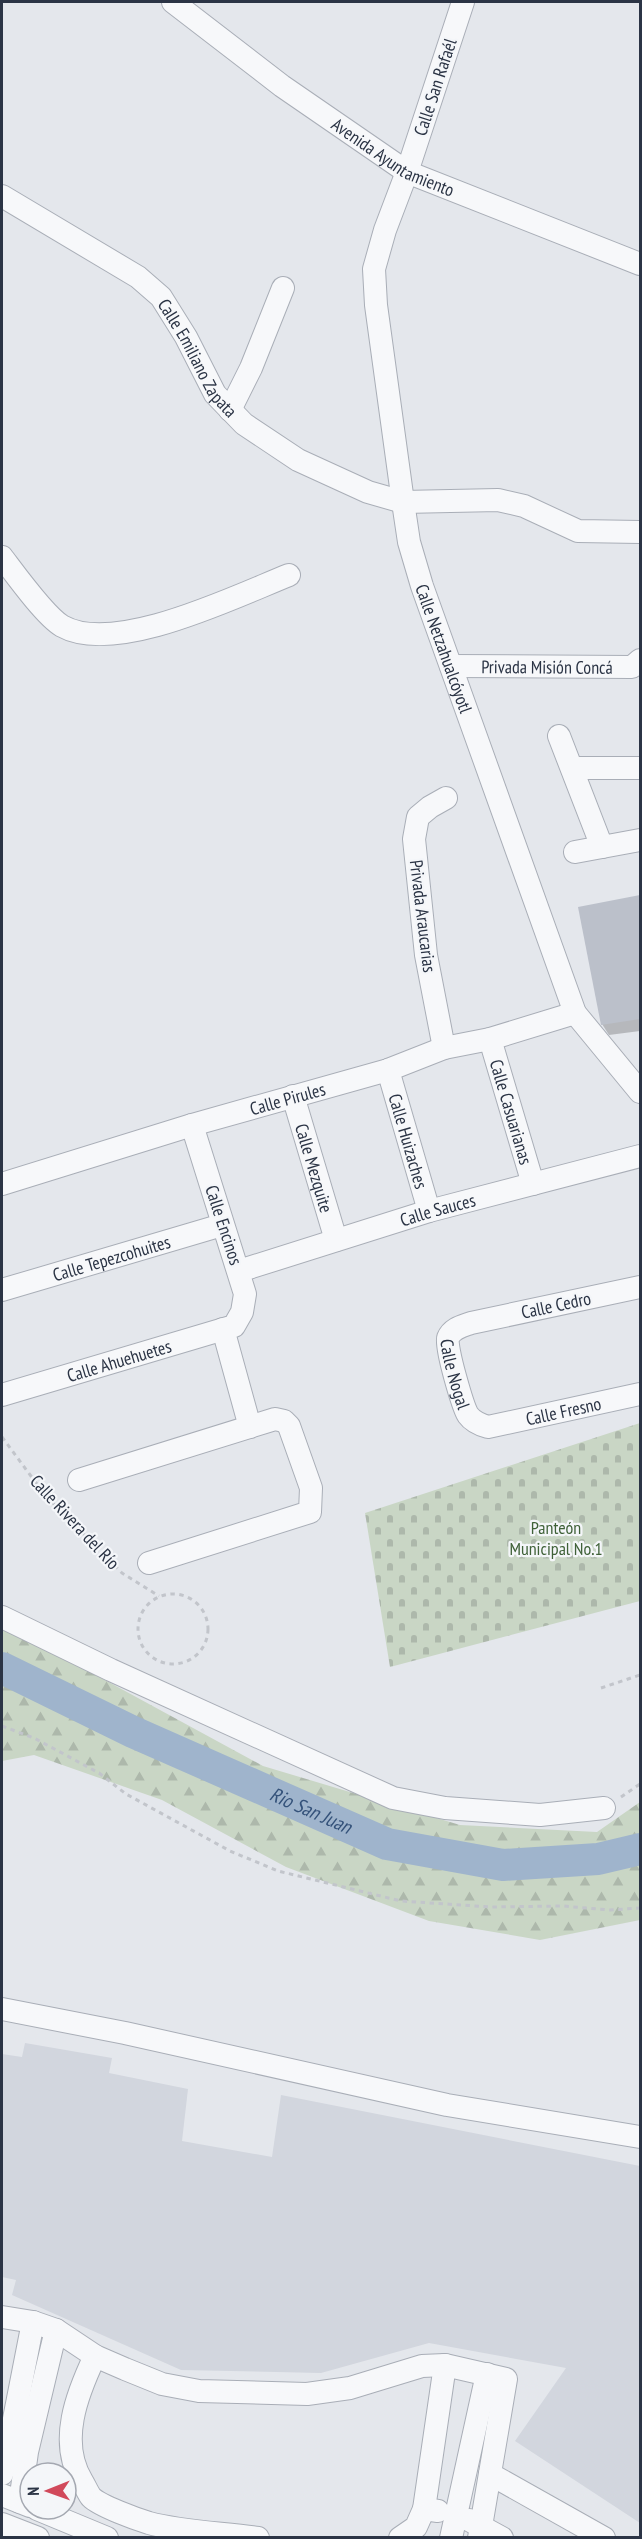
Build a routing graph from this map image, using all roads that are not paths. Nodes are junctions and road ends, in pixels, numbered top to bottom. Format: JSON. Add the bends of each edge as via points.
{"nodes":[{"id":1,"x":173,"y":2,"type":"edge"},
{"id":2,"x":463,"y":2,"type":"edge"},
{"id":3,"x":407,"y":172,"type":"junction"},
{"id":4,"x":2,"y":196,"type":"edge"},
{"id":5,"x":640,"y":264,"type":"edge"},
{"id":6,"x":283,"y":288,"type":"dead end"},
{"id":7,"x":230,"y":410,"type":"junction"},
{"id":8,"x":403,"y":501,"type":"junction"},
{"id":9,"x":640,"y":532,"type":"edge"},
{"id":10,"x":2,"y":557,"type":"edge"},
{"id":11,"x":289,"y":575,"type":"dead end"},
{"id":12,"x":640,"y":660,"type":"edge"},
{"id":13,"x":451,"y":666,"type":"junction"},
{"id":14,"x":559,"y":736,"type":"dead end"},
{"id":15,"x":572,"y":768,"type":"junction"},
{"id":16,"x":640,"y":768,"type":"edge"},
{"id":17,"x":446,"y":798,"type":"dead end"},
{"id":18,"x":640,"y":840,"type":"edge"},
{"id":19,"x":602,"y":847,"type":"junction"},
{"id":20,"x":575,"y":852,"type":"dead end"},
{"id":21,"x":575,"y":1013,"type":"junction"},
{"id":22,"x":490,"y":1039,"type":"junction"},
{"id":23,"x":444,"y":1048,"type":"junction"},
{"id":24,"x":388,"y":1070,"type":"junction"},
{"id":25,"x":640,"y":1092,"type":"edge"},
{"id":26,"x":293,"y":1096,"type":"junction"},
{"id":27,"x":192,"y":1125,"type":"junction"},
{"id":28,"x":640,"y":1156,"type":"edge"},
{"id":29,"x":2,"y":1184,"type":"edge"},
{"id":30,"x":534,"y":1184,"type":"junction"},
{"id":31,"x":429,"y":1211,"type":"junction"},
{"id":32,"x":222,"y":1225,"type":"junction"},
{"id":33,"x":336,"y":1240,"type":"junction"},
{"id":34,"x":239,"y":1271,"type":"junction"},
{"id":35,"x":640,"y":1287,"type":"edge"},
{"id":36,"x":2,"y":1290,"type":"edge"},
{"id":37,"x":471,"y":1323,"type":"joint"},
{"id":38,"x":229,"y":1327,"type":"junction"},
{"id":39,"x":640,"y":1394,"type":"edge"},
{"id":40,"x":2,"y":1395,"type":"edge"},
{"id":41,"x":250,"y":1427,"type":"junction"},
{"id":42,"x":488,"y":1427,"type":"joint"},
{"id":43,"x":79,"y":1479,"type":"dead end"},
{"id":44,"x":149,"y":1563,"type":"dead end"},
{"id":45,"x":2,"y":1617,"type":"edge"},
{"id":46,"x":604,"y":1808,"type":"road end"},
{"id":47,"x":2,"y":2009,"type":"edge"},
{"id":48,"x":640,"y":2137,"type":"edge"},
{"id":49,"x":2,"y":2317,"type":"edge"},
{"id":50,"x":33,"y":2322,"type":"junction"},
{"id":51,"x":56,"y":2330,"type":"junction"},
{"id":52,"x":95,"y":2356,"type":"junction"},
{"id":53,"x":445,"y":2365,"type":"junction"},
{"id":54,"x":487,"y":2374,"type":"junction"},
{"id":55,"x":17,"y":2415,"type":"edge"},
{"id":56,"x":71,"y":2427,"type":"junction"},
{"id":57,"x":26,"y":2461,"type":"edge"},
{"id":58,"x":2,"y":2474,"type":"edge"},
{"id":59,"x":490,"y":2474,"type":"junction"},
{"id":60,"x":424,"y":2509,"type":"junction"},
{"id":61,"x":456,"y":2514,"type":"junction"},
{"id":62,"x":66,"y":2521,"type":"edge"},
{"id":63,"x":2,"y":2524,"type":"edge"},
{"id":64,"x":480,"y":2531,"type":"edge"},
{"id":65,"x":38,"y":2538,"type":"edge"},
{"id":66,"x":107,"y":2538,"type":"edge"},
{"id":67,"x":258,"y":2538,"type":"edge"},
{"id":68,"x":400,"y":2538,"type":"edge"},
{"id":69,"x":451,"y":2538,"type":"edge"},
{"id":70,"x":502,"y":2538,"type":"edge"},
{"id":71,"x":604,"y":2538,"type":"edge"}],
"edges":[{"from":1,"to":3,"type":"street","name":"Avenida Ayuntamiento","via":[[282,86]]},
{"from":2,"to":3,"type":"street","name":"Calle San Rafaél"},
{"from":3,"to":5,"type":"street","name":"Avenida Ayuntamiento"},
{"from":3,"to":8,"type":"street","name":"Calle Netzahualcóyotl","via":[[374,269]]},
{"from":4,"to":7,"type":"street","name":"Calle Emiliano Zapata","via":[[138,277],[160,297],[215,394]]},
{"from":6,"to":7,"type":"street"},
{"from":7,"to":8,"type":"street","name":"Calle Emiliano Zapata","via":[[298,460],[368,492]]},
{"from":8,"to":9,"type":"street","name":"Calle Emiliano Zapata","via":[[498,500],[524,506],[578,531]]},
{"from":8,"to":13,"type":"street","name":"Calle Netzahualcóyotl","via":[[409,542]]},
{"from":10,"to":11,"type":"street","via":[[62,626],[98,636],[150,629]]},
{"from":12,"to":13,"type":"street","name":"Privada Misión Concá","via":[[632,667]]},
{"from":13,"to":21,"type":"street","name":"Calle Netzahualcóyotl"},
{"from":14,"to":15,"type":"street"},
{"from":15,"to":16,"type":"street"},
{"from":15,"to":19,"type":"street"},
{"from":17,"to":23,"type":"street","name":"Privada Araucarias","via":[[418,817],[414,839],[426,955]]},
{"from":18,"to":19,"type":"street"},
{"from":19,"to":20,"type":"street"},
{"from":21,"to":22,"type":"street","name":"Calle Pirules"},
{"from":21,"to":25,"type":"street","name":"Calle Netzahualcóyotl"},
{"from":22,"to":23,"type":"street","name":"Calle Pirules"},
{"from":22,"to":30,"type":"street","name":"Calle Casuarianas"},
{"from":23,"to":24,"type":"street","name":"Calle Pirules"},
{"from":24,"to":26,"type":"street","name":"Calle Pirules"},
{"from":24,"to":31,"type":"street","name":"Calle Huizaches"},
{"from":26,"to":27,"type":"street","name":"Calle Pirules"},
{"from":26,"to":33,"type":"street","name":"Calle Mezquite"},
{"from":27,"to":29,"type":"street","name":"Calle Pirules"},
{"from":27,"to":32,"type":"street","name":"Calle Encinos"},
{"from":28,"to":30,"type":"street","name":"Calle Sauces"},
{"from":30,"to":31,"type":"street","name":"Calle Sauces"},
{"from":31,"to":33,"type":"street","name":"Calle Sauces"},
{"from":32,"to":34,"type":"street","name":"Calle Encinos"},
{"from":32,"to":36,"type":"street","name":"Calle Tepezcohuites"},
{"from":33,"to":34,"type":"street","name":"Calle Sauces"},
{"from":34,"to":38,"type":"street","name":"Calle Encinos","via":[[244,1294],[242,1312]]},
{"from":35,"to":37,"type":"street","name":"Calle Cedro"},
{"from":37,"to":42,"type":"street","name":"Calle Nogal","via":[[454,1329],[448,1338],[448,1351],[468,1415],[477,1424]]},
{"from":38,"to":40,"type":"street","name":"Calle Ahuehuetes"},
{"from":38,"to":41,"type":"street"},
{"from":39,"to":42,"type":"street","name":"Calle Fresno"},
{"from":41,"to":43,"type":"street"},
{"from":41,"to":44,"type":"street","via":[[275,1419],[289,1426],[311,1488],[310,1512]]},
{"from":45,"to":46,"type":"street","via":[[393,1798],[445,1808],[540,1815]]},
{"from":47,"to":48,"type":"street","via":[[447,2105]]},
{"from":49,"to":50,"type":"street"},
{"from":50,"to":51,"type":"street"},
{"from":50,"to":55,"type":"street"},
{"from":51,"to":52,"type":"street"},
{"from":51,"to":55,"type":"street"},
{"from":52,"to":53,"type":"street","via":[[162,2384],[200,2391],[301,2395],[350,2388],[422,2366]]},
{"from":52,"to":56,"type":"street","via":[[82,2383]]},
{"from":53,"to":54,"type":"street"},
{"from":53,"to":60,"type":"street"},
{"from":54,"to":59,"type":"street","via":[[506,2379]]},
{"from":54,"to":61,"type":"street"},
{"from":55,"to":56,"type":"street"},
{"from":55,"to":57,"type":"street"},
{"from":55,"to":58,"type":"street"},
{"from":56,"to":67,"type":"street","via":[[75,2469],[92,2498],[152,2524]]},
{"from":59,"to":64,"type":"street"},
{"from":59,"to":71,"type":"street"},
{"from":60,"to":61,"type":"street"},
{"from":60,"to":68,"type":"street","via":[[416,2527]]},
{"from":61,"to":64,"type":"street"},
{"from":61,"to":69,"type":"street"},
{"from":62,"to":66,"type":"street"},
{"from":63,"to":65,"type":"street"},
{"from":64,"to":70,"type":"street"}]}
